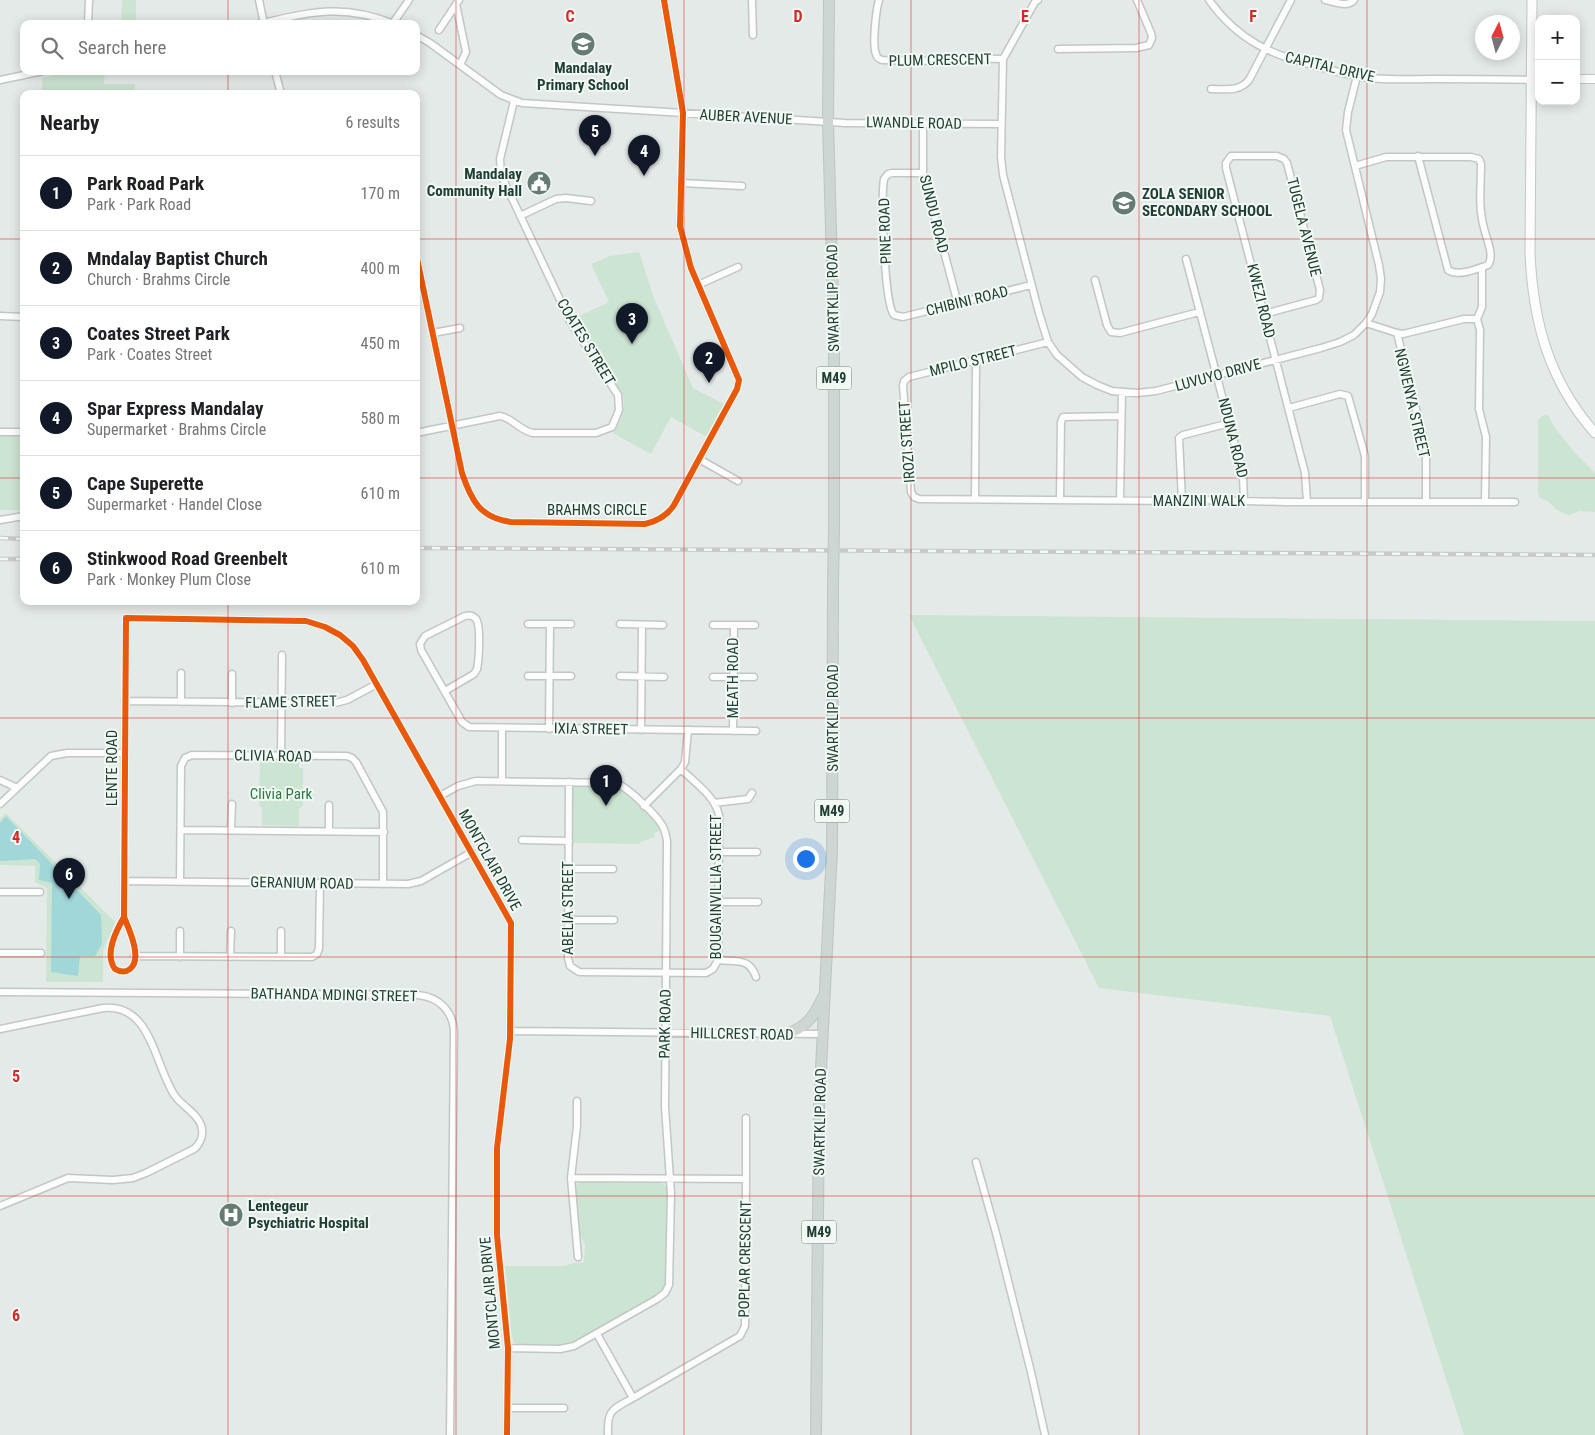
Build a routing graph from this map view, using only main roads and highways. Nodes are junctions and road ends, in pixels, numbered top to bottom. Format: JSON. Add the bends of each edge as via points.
{"nodes":[{"id":1,"x":829,"y":0,"type":"edge"},
{"id":2,"x":1532,"y":0,"type":"edge"},
{"id":3,"x":1535,"y":60,"type":"edge"},
{"id":4,"x":1535,"y":105,"type":"edge"},
{"id":5,"x":1595,"y":433,"type":"edge"},
{"id":6,"x":825,"y":994,"type":"junction"},
{"id":7,"x":787,"y":1034,"type":"road end"},
{"id":8,"x":816,"y":1435,"type":"edge"}],
"edges":[{"from":1,"to":6,"type":"main road","name":"SWARTKLIP ROAD","number":"M49","bridge":true,"via":[[834,526],[832,850]]},
{"from":2,"to":3,"type":"main road"},
{"from":4,"to":5,"type":"main road","via":[[1530,254],[1536,315],[1548,356],[1573,404]]},
{"from":6,"to":7,"type":"main road","via":[[813,1017],[800,1029]]},
{"from":6,"to":8,"type":"main road","name":"SWARTKLIP ROAD","number":"M49","via":[[819,1108]]}]}
